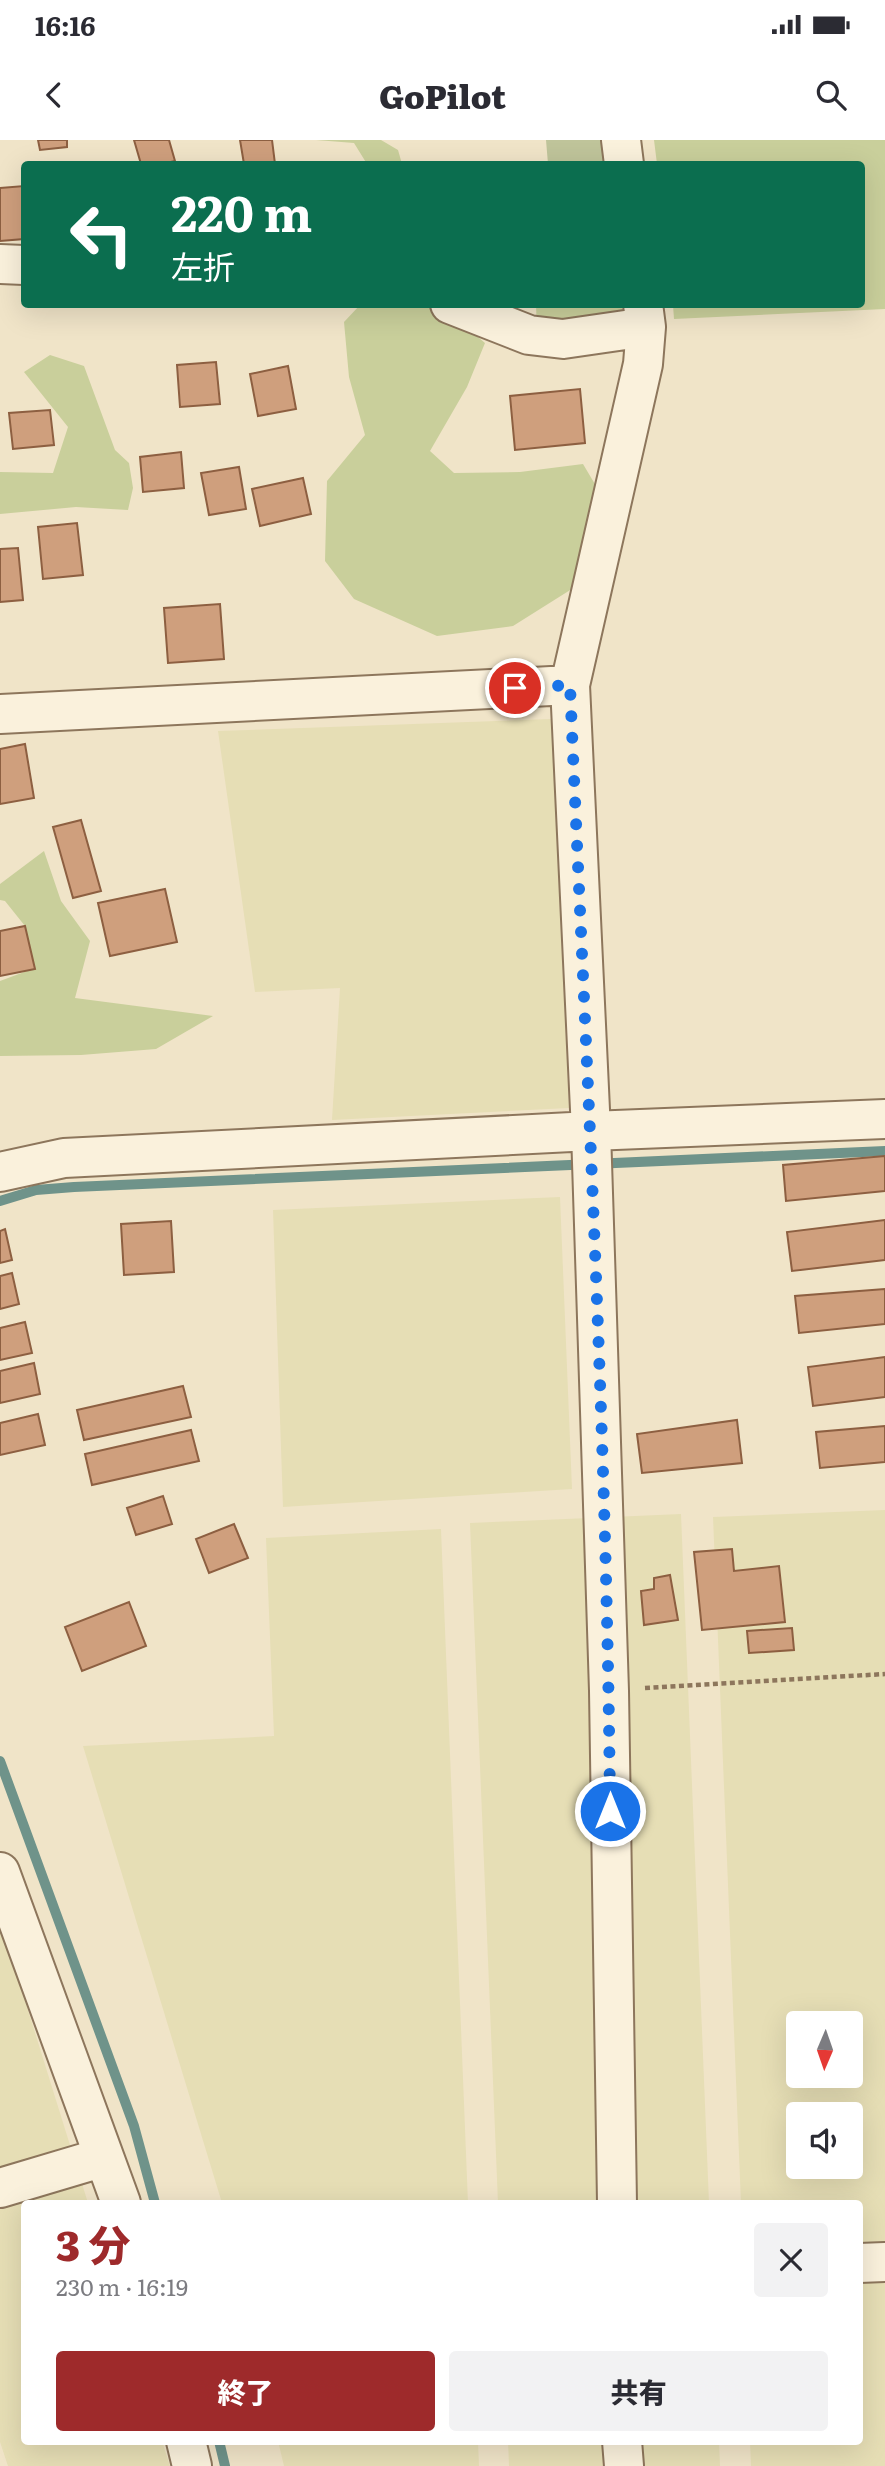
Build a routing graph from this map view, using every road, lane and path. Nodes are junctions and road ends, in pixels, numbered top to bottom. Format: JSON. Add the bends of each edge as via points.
{"nodes":[{"id":1,"x":621,"y":140,"type":"edge"},
{"id":2,"x":624,"y":161,"type":"edge"},
{"id":3,"x":0,"y":264,"type":"edge"},
{"id":4,"x":21,"y":265,"type":"edge"},
{"id":5,"x":460,"y":308,"type":"edge"},
{"id":6,"x":645,"y":316,"type":"edge"},
{"id":7,"x":570,"y":685,"type":"junction"},
{"id":8,"x":0,"y":714,"type":"edge"},
{"id":9,"x":885,"y":1119,"type":"edge"},
{"id":10,"x":591,"y":1131,"type":"junction"},
{"id":11,"x":0,"y":1172,"type":"edge"},
{"id":12,"x":885,"y":1674,"type":"edge"},
{"id":13,"x":608,"y":1691,"type":"junction"},
{"id":14,"x":0,"y":1872,"type":"edge"},
{"id":15,"x":104,"y":2157,"type":"junction"},
{"id":16,"x":0,"y":2188,"type":"edge"},
{"id":17,"x":120,"y":2200,"type":"edge"},
{"id":18,"x":617,"y":2200,"type":"edge"},
{"id":19,"x":885,"y":2262,"type":"edge"},
{"id":20,"x":863,"y":2263,"type":"edge"},
{"id":21,"x":187,"y":2445,"type":"edge"},
{"id":22,"x":622,"y":2445,"type":"edge"},
{"id":23,"x":192,"y":2466,"type":"edge"},
{"id":24,"x":624,"y":2466,"type":"edge"}],
"edges":[{"from":1,"to":2,"type":"street"},
{"from":3,"to":4,"type":"street"},
{"from":5,"to":6,"type":"street","via":[[529,335],[564,339]]},
{"from":6,"to":7,"type":"street","via":[[643,364]]},
{"from":7,"to":8,"type":"street"},
{"from":7,"to":10,"type":"street"},
{"from":9,"to":10,"type":"street"},
{"from":10,"to":11,"type":"street","via":[[64,1158]]},
{"from":10,"to":13,"type":"street"},
{"from":12,"to":13,"type":"path"},
{"from":13,"to":18,"type":"street"},
{"from":14,"to":15,"type":"street"},
{"from":15,"to":16,"type":"street"},
{"from":15,"to":17,"type":"street"},
{"from":19,"to":20,"type":"street"},
{"from":21,"to":23,"type":"street"},
{"from":22,"to":24,"type":"street"}]}
